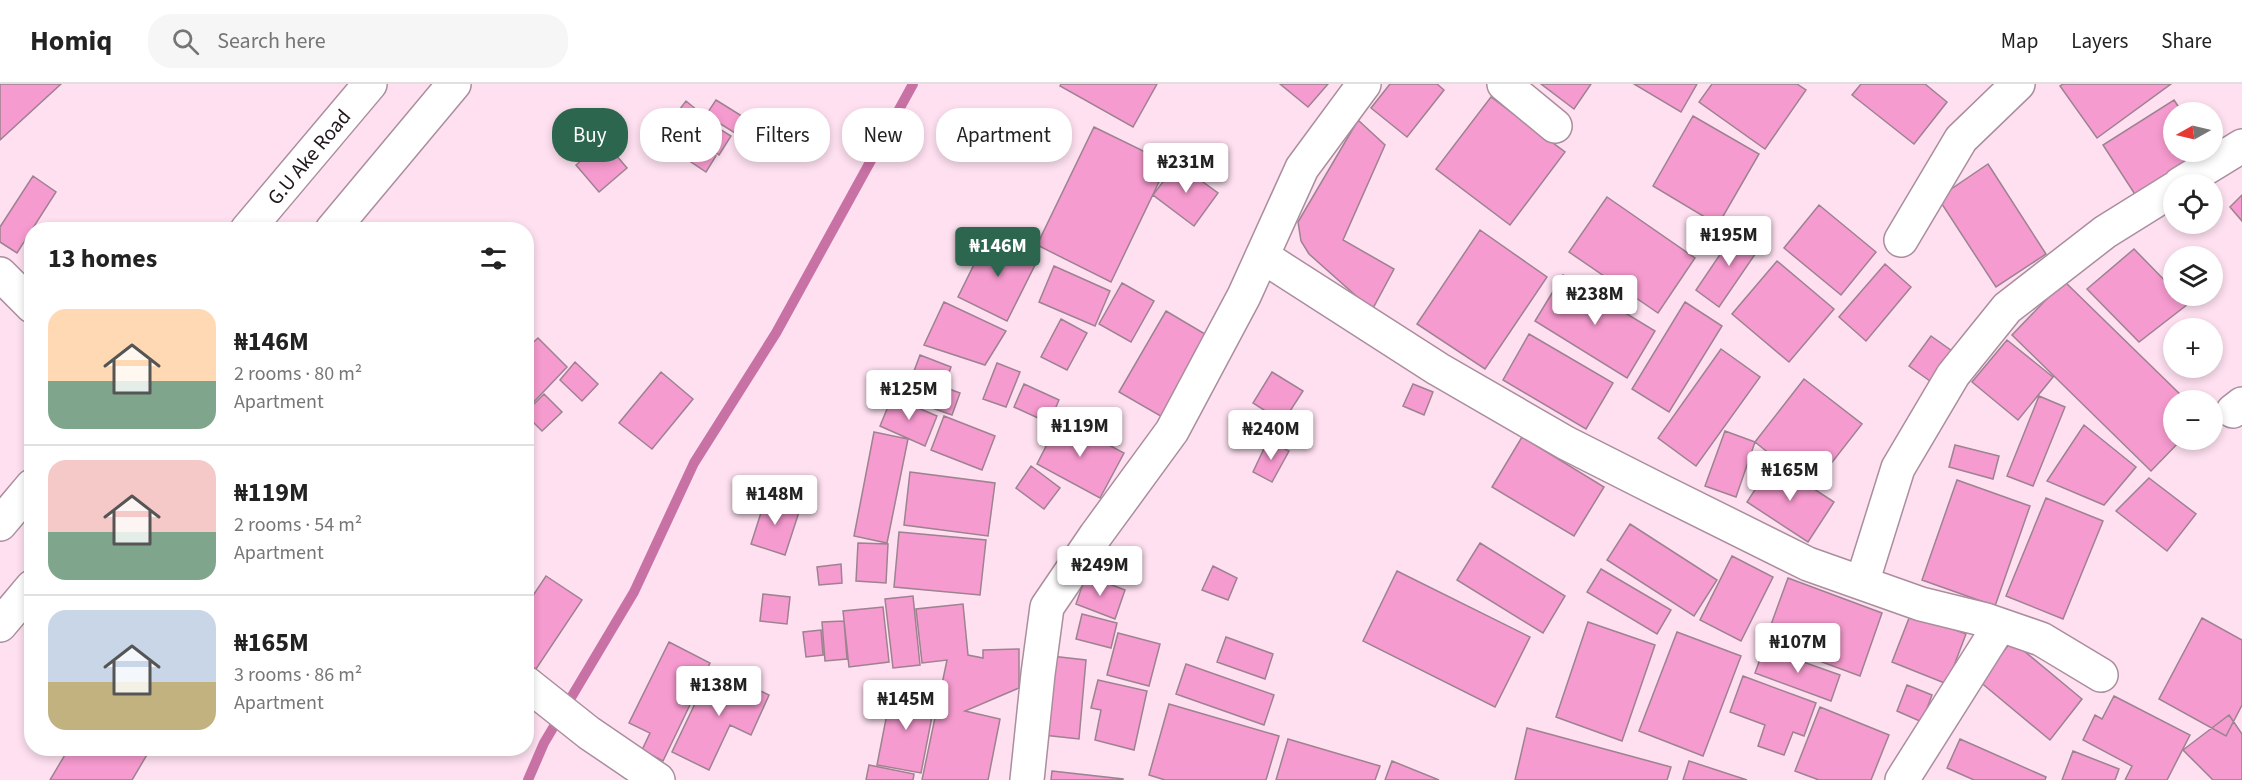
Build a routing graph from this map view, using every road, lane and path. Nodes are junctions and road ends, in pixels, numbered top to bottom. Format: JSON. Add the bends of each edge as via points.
{"nodes":[{"id":1,"x":370,"y":84,"type":"edge"},
{"id":2,"x":454,"y":84,"type":"edge"},
{"id":3,"x":1364,"y":84,"type":"edge"},
{"id":4,"x":1504,"y":84,"type":"edge"},
{"id":5,"x":2018,"y":84,"type":"edge"},
{"id":6,"x":1555,"y":126,"type":"dead end"},
{"id":7,"x":2242,"y":146,"type":"edge"},
{"id":8,"x":2196,"y":174,"type":"edge"},
{"id":9,"x":2163,"y":196,"type":"edge"},
{"id":10,"x":254,"y":222,"type":"edge"},
{"id":11,"x":339,"y":222,"type":"edge"},
{"id":12,"x":1901,"y":240,"type":"dead end"},
{"id":13,"x":1262,"y":256,"type":"junction"},
{"id":14,"x":0,"y":274,"type":"edge"},
{"id":15,"x":24,"y":298,"type":"edge"},
{"id":16,"x":24,"y":496,"type":"edge"},
{"id":17,"x":0,"y":524,"type":"edge"},
{"id":18,"x":1862,"y":583,"type":"junction"},
{"id":19,"x":24,"y":596,"type":"edge"},
{"id":20,"x":0,"y":625,"type":"edge"},
{"id":21,"x":2000,"y":626,"type":"junction"},
{"id":22,"x":2100,"y":675,"type":"dead end"},
{"id":23,"x":535,"y":689,"type":"edge"},
{"id":24,"x":658,"y":780,"type":"edge"},
{"id":25,"x":1027,"y":780,"type":"edge"},
{"id":26,"x":1902,"y":780,"type":"edge"}],
"edges":[{"from":1,"to":10,"type":"street","name":"G.U Ake Road"},
{"from":2,"to":11,"type":"street"},
{"from":3,"to":13,"type":"street","via":[[1302,168]]},
{"from":4,"to":6,"type":"street"},
{"from":5,"to":12,"type":"street","via":[[1961,139]]},
{"from":7,"to":8,"type":"street"},
{"from":9,"to":18,"type":"street","via":[[2105,232],[2007,308],[1953,375],[1898,468]]},
{"from":13,"to":18,"type":"street","via":[[1438,369],[1566,443],[1808,564]]},
{"from":13,"to":25,"type":"street","via":[[1172,430],[1047,607]]},
{"from":14,"to":15,"type":"street"},
{"from":16,"to":17,"type":"street"},
{"from":18,"to":21,"type":"street"},
{"from":19,"to":20,"type":"street"},
{"from":21,"to":22,"type":"street","via":[[2042,639]]},
{"from":21,"to":26,"type":"street"},
{"from":23,"to":24,"type":"street"}]}
